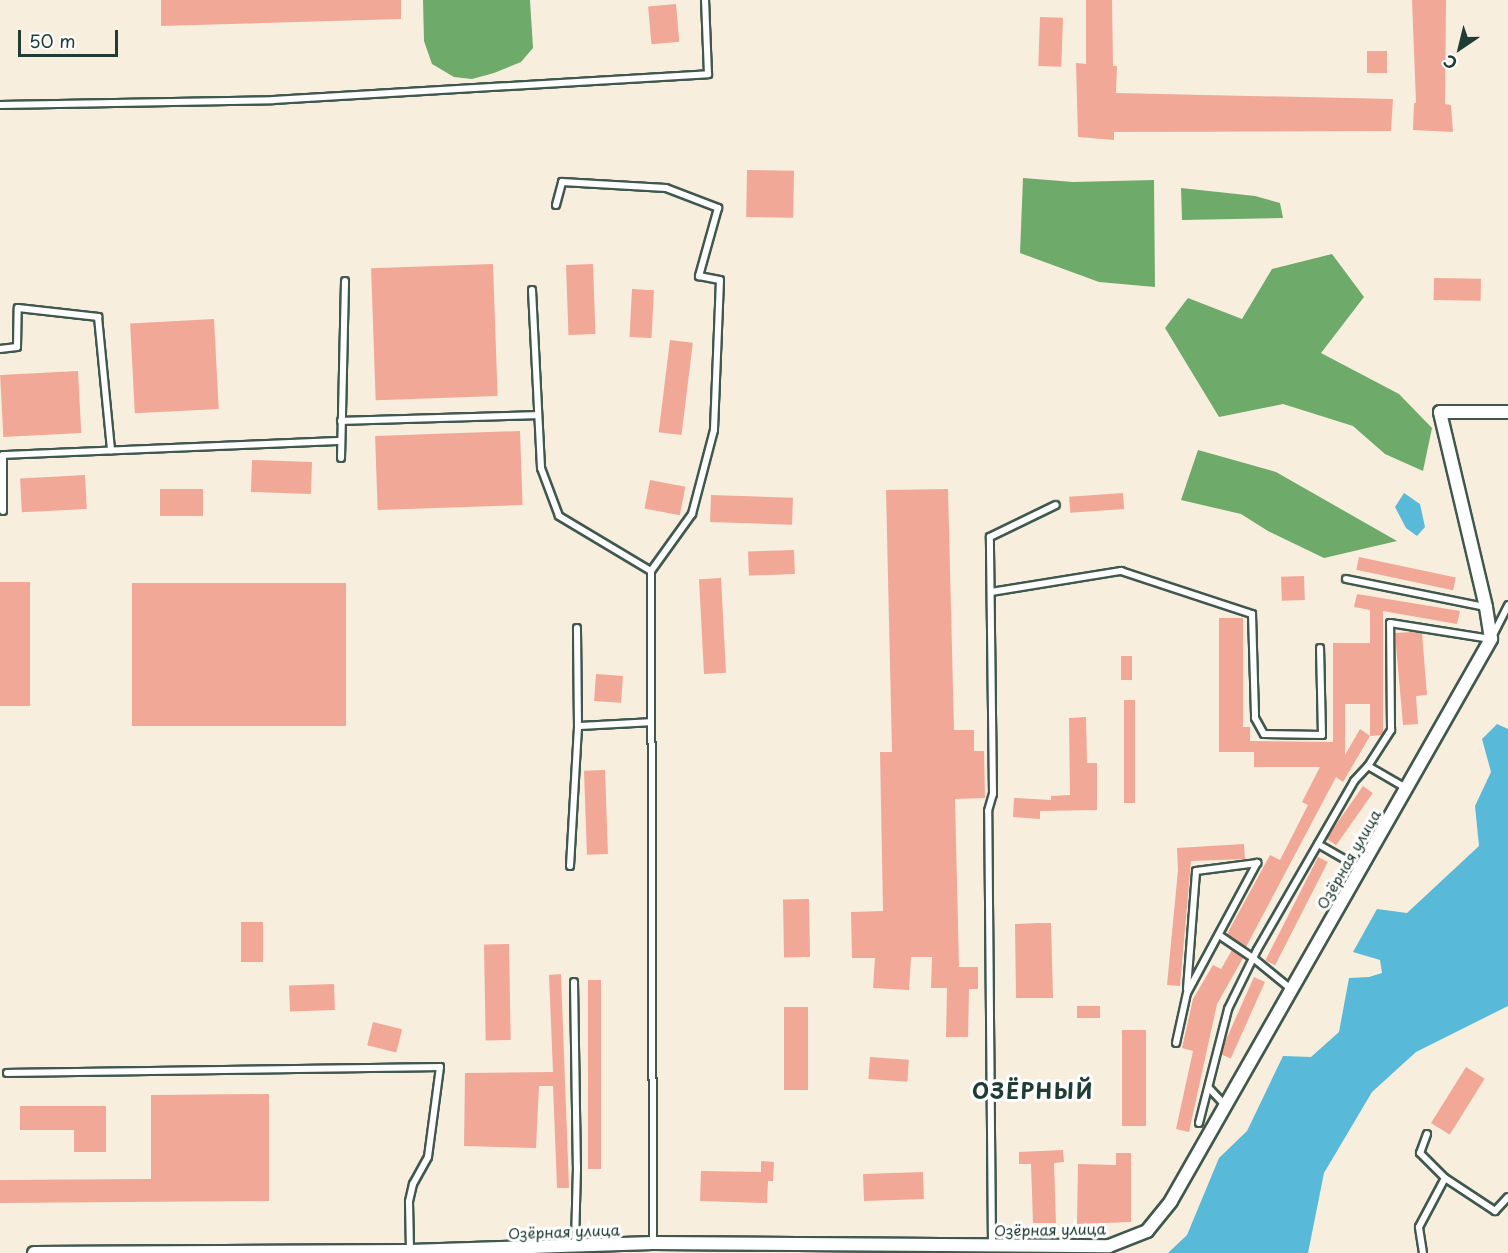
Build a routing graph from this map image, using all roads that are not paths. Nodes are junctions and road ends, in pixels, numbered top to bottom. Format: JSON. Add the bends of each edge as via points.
{"nodes":[{"id":1,"x":705,"y":0,"type":"edge"},
{"id":2,"x":0,"y":105,"type":"edge"},
{"id":3,"x":556,"y":205,"type":"dead end"},
{"id":4,"x":345,"y":280,"type":"dead end"},
{"id":5,"x":532,"y":290,"type":"dead end"},
{"id":6,"x":0,"y":349,"type":"edge"},
{"id":7,"x":1508,"y":412,"type":"edge"},
{"id":8,"x":538,"y":415,"type":"junction"},
{"id":9,"x":341,"y":421,"type":"junction"},
{"id":10,"x":341,"y":441,"type":"junction"},
{"id":11,"x":111,"y":450,"type":"junction"},
{"id":12,"x":341,"y":458,"type":"dead end"},
{"id":13,"x":1056,"y":505,"type":"dead end"},
{"id":14,"x":3,"y":511,"type":"dead end"},
{"id":15,"x":651,"y":571,"type":"junction"},
{"id":16,"x":1346,"y":579,"type":"dead end"},
{"id":17,"x":991,"y":592,"type":"junction"},
{"id":18,"x":1508,"y":605,"type":"edge"},
{"id":19,"x":1486,"y":607,"type":"junction"},
{"id":20,"x":577,"y":628,"type":"dead end"},
{"id":21,"x":1491,"y":639,"type":"junction"},
{"id":22,"x":1320,"y":648,"type":"dead end"},
{"id":23,"x":651,"y":722,"type":"junction"},
{"id":24,"x":578,"y":726,"type":"junction"},
{"id":25,"x":1368,"y":766,"type":"junction"},
{"id":26,"x":1406,"y":788,"type":"junction"},
{"id":27,"x":1318,"y":844,"type":"junction"},
{"id":28,"x":570,"y":866,"type":"dead end"},
{"id":29,"x":1360,"y":868,"type":"junction"},
{"id":30,"x":1219,"y":935,"type":"junction"},
{"id":31,"x":1253,"y":958,"type":"junction"},
{"id":32,"x":574,"y":982,"type":"dead end"},
{"id":33,"x":1291,"y":989,"type":"junction"},
{"id":34,"x":1187,"y":993,"type":"junction"},
{"id":35,"x":1176,"y":1043,"type":"dead end"},
{"id":36,"x":7,"y":1074,"type":"dead end"},
{"id":37,"x":1209,"y":1088,"type":"junction"},
{"id":38,"x":1226,"y":1105,"type":"junction"},
{"id":39,"x":1199,"y":1123,"type":"dead end"},
{"id":40,"x":1427,"y":1134,"type":"dead end"},
{"id":41,"x":1445,"y":1178,"type":"junction"},
{"id":42,"x":1508,"y":1197,"type":"edge"},
{"id":43,"x":653,"y":1243,"type":"junction"},
{"id":44,"x":575,"y":1245,"type":"junction"},
{"id":45,"x":992,"y":1245,"type":"junction"},
{"id":46,"x":720,"y":1248,"type":"edge"},
{"id":47,"x":865,"y":1249,"type":"edge"},
{"id":48,"x":203,"y":1252,"type":"edge"},
{"id":49,"x":317,"y":1252,"type":"edge"},
{"id":50,"x":410,"y":1252,"type":"edge"},
{"id":51,"x":35,"y":1253,"type":"edge"},
{"id":52,"x":1423,"y":1253,"type":"edge"}],
"edges":[{"from":1,"to":2,"type":"lane","via":[[708,74],[273,100]]},
{"from":3,"to":15,"type":"lane","via":[[562,182],[666,188],[718,208],[699,276],[720,280],[714,430],[692,514]]},
{"from":4,"to":9,"type":"lane"},
{"from":5,"to":8,"type":"lane"},
{"from":6,"to":11,"type":"lane","via":[[16,347],[18,308],[98,317]]},
{"from":7,"to":19,"type":"street","via":[[1440,412]]},
{"from":8,"to":9,"type":"lane"},
{"from":8,"to":15,"type":"lane","via":[[541,468],[559,516]]},
{"from":9,"to":10,"type":"lane"},
{"from":10,"to":11,"type":"lane"},
{"from":10,"to":12,"type":"lane"},
{"from":11,"to":14,"type":"lane","via":[[3,455]]},
{"from":13,"to":17,"type":"lane","via":[[990,537]]},
{"from":15,"to":23,"type":"lane"},
{"from":16,"to":19,"type":"lane"},
{"from":17,"to":22,"type":"lane","via":[[1121,571],[1252,614],[1255,718],[1264,734],[1322,735]]},
{"from":17,"to":45,"type":"lane","via":[[993,794],[988,823]]},
{"from":18,"to":21,"type":"lane"},
{"from":19,"to":21,"type":"street"},
{"from":20,"to":24,"type":"lane"},
{"from":21,"to":25,"type":"lane","via":[[1390,623],[1391,730]]},
{"from":21,"to":26,"type":"street","name":"Озёрная улица"},
{"from":23,"to":24,"type":"lane"},
{"from":23,"to":43,"type":"lane"},
{"from":24,"to":28,"type":"lane"},
{"from":25,"to":26,"type":"lane"},
{"from":25,"to":27,"type":"lane","via":[[1354,781]]},
{"from":26,"to":29,"type":"street","name":"Озёрная улица"},
{"from":27,"to":29,"type":"lane"},
{"from":27,"to":31,"type":"lane"},
{"from":29,"to":33,"type":"street","name":"Озёрная улица"},
{"from":30,"to":31,"type":"lane"},
{"from":30,"to":34,"type":"lane"},
{"from":30,"to":34,"type":"lane","via":[[1257,863],[1196,871]]},
{"from":31,"to":33,"type":"lane"},
{"from":31,"to":37,"type":"lane","via":[[1228,1009]]},
{"from":32,"to":44,"type":"lane","via":[[578,1167]]},
{"from":33,"to":38,"type":"street","name":"Озёрная улица"},
{"from":34,"to":35,"type":"lane"},
{"from":36,"to":50,"type":"lane","via":[[440,1067],[428,1158],[413,1184],[409,1202]]},
{"from":37,"to":38,"type":"lane"},
{"from":37,"to":39,"type":"lane"},
{"from":38,"to":45,"type":"street","name":"Озёрная улица","via":[[1171,1201],[1147,1231],[1109,1246]]},
{"from":40,"to":41,"type":"lane","via":[[1420,1153]]},
{"from":41,"to":42,"type":"lane","via":[[1495,1211]]},
{"from":41,"to":52,"type":"lane","via":[[1419,1227]]},
{"from":43,"to":44,"type":"street","name":"Озёрная улица"},
{"from":43,"to":46,"type":"street","name":"Озёрная улица"},
{"from":44,"to":50,"type":"street","name":"Озёрная улица"},
{"from":45,"to":47,"type":"street","name":"Озёрная улица"},
{"from":46,"to":47,"type":"street","name":"Озёрная улица"},
{"from":48,"to":49,"type":"street","name":"Озёрная улица"},
{"from":48,"to":51,"type":"street","name":"Озёрная улица"},
{"from":49,"to":50,"type":"street","name":"Озёрная улица"}]}
